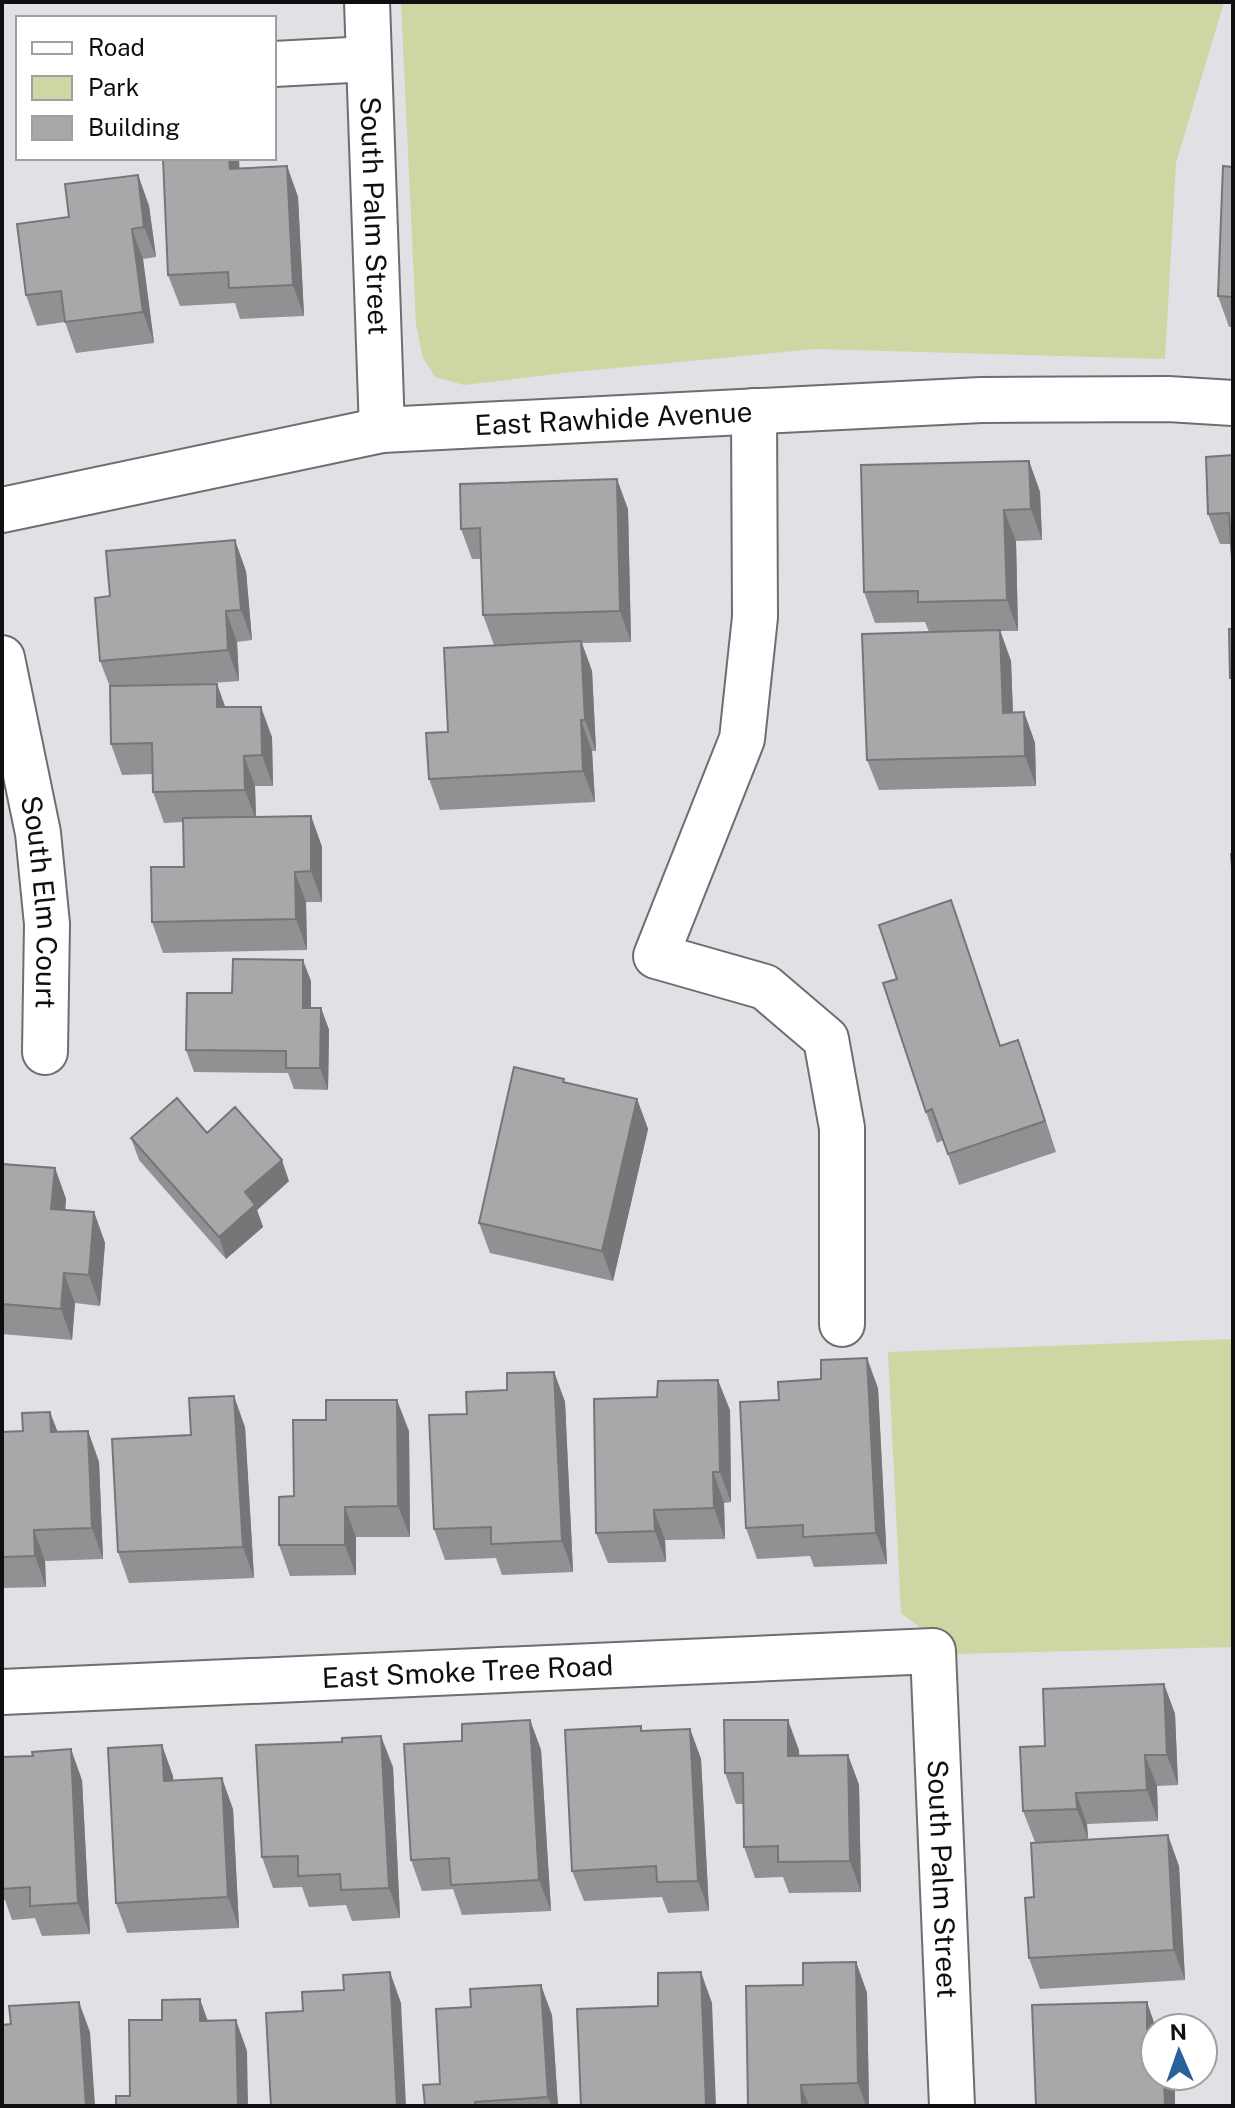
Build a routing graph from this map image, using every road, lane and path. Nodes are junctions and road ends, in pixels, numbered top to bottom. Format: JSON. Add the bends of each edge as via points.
{"nodes":[{"id":1,"x":367,"y":2,"type":"edge"},
{"id":2,"x":369,"y":59,"type":"junction"},
{"id":3,"x":276,"y":64,"type":"edge"},
{"id":4,"x":1233,"y":403,"type":"edge"},
{"id":5,"x":754,"y":411,"type":"junction"},
{"id":6,"x":382,"y":430,"type":"junction"},
{"id":7,"x":2,"y":510,"type":"edge"},
{"id":8,"x":2,"y":658,"type":"edge"},
{"id":9,"x":45,"y":1052,"type":"dead end"},
{"id":10,"x":842,"y":1324,"type":"dead end"},
{"id":11,"x":933,"y":1651,"type":"joint"},
{"id":12,"x":2,"y":1692,"type":"edge"},
{"id":13,"x":952,"y":2106,"type":"edge"}],
"edges":[{"from":1,"to":2,"type":"street","name":"South Palm Street"},
{"from":2,"to":3,"type":"street"},
{"from":2,"to":6,"type":"street","name":"South Palm Street"},
{"from":4,"to":5,"type":"street","name":"East Rawhide Avenue","via":[[981,400]]},
{"from":5,"to":6,"type":"street","name":"East Rawhide Avenue"},
{"from":5,"to":10,"type":"street","via":[[755,617],[742,739],[656,956],[765,987],[826,1039],[842,1128]]},
{"from":6,"to":7,"type":"street","name":"East Rawhide Avenue"},
{"from":8,"to":9,"type":"street","name":"South Elm Court","via":[[38,833],[47,924]]},
{"from":11,"to":12,"type":"street","name":"East Smoke Tree Road"},
{"from":11,"to":13,"type":"street","name":"South Palm Street"}]}
